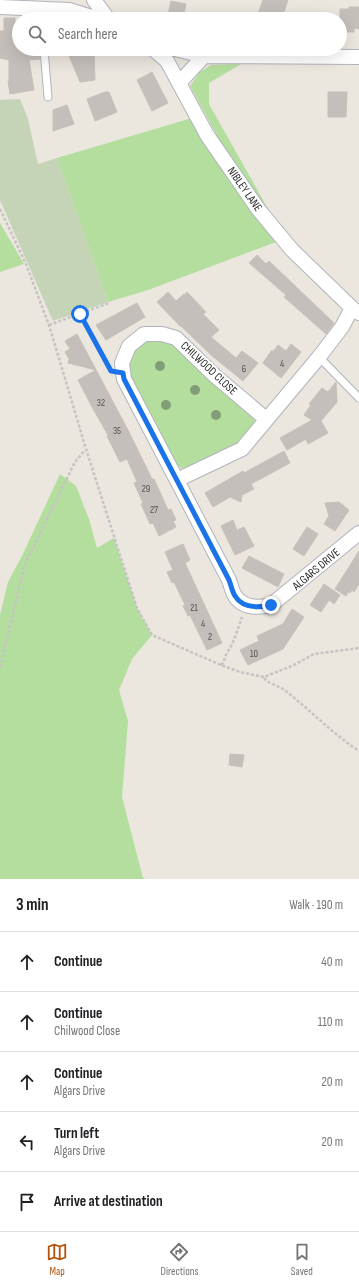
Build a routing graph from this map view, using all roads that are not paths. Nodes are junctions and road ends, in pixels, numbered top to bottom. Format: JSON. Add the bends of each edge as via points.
{"nodes":[{"id":1,"x":94,"y":0,"type":"edge"},
{"id":2,"x":73,"y":5,"type":"edge"},
{"id":3,"x":0,"y":7,"type":"edge"},
{"id":4,"x":86,"y":12,"type":"edge"},
{"id":5,"x":103,"y":12,"type":"edge"},
{"id":6,"x":45,"y":56,"type":"edge"},
{"id":7,"x":161,"y":56,"type":"edge"},
{"id":8,"x":204,"y":56,"type":"joint"},
{"id":9,"x":359,"y":57,"type":"edge"},
{"id":10,"x":179,"y":84,"type":"junction"},
{"id":11,"x":48,"y":98,"type":"dead end"},
{"id":12,"x":356,"y":311,"type":"edge"},
{"id":13,"x":320,"y":357,"type":"junction"},
{"id":14,"x":359,"y":398,"type":"edge"},
{"id":15,"x":266,"y":419,"type":"junction"},
{"id":16,"x":177,"y":480,"type":"junction"},
{"id":17,"x":359,"y":533,"type":"edge"}],
"edges":[{"from":1,"to":5,"type":"street"},
{"from":2,"to":3,"type":"street","via":[[41,11]]},
{"from":2,"to":4,"type":"street"},
{"from":6,"to":11,"type":"lane"},
{"from":7,"to":10,"type":"street","name":"NIBLEY LANE","via":[[167,61]]},
{"from":8,"to":9,"type":"street"},
{"from":8,"to":10,"type":"street"},
{"from":10,"to":12,"type":"street","name":"NIBLEY LANE","via":[[207,135],[258,209],[292,250]]},
{"from":12,"to":13,"type":"street"},
{"from":13,"to":14,"type":"lane"},
{"from":13,"to":15,"type":"street"},
{"from":15,"to":16,"type":"street","via":[[242,449]]},
{"from":15,"to":16,"type":"street","name":"CHILWOOD CLOSE","via":[[214,375],[176,338],[162,334],[144,334],[129,346],[122,363],[124,379]]},
{"from":16,"to":17,"type":"street","name":"ALGARS DRIVE","via":[[235,596],[247,605],[259,608],[271,605]]}]}
